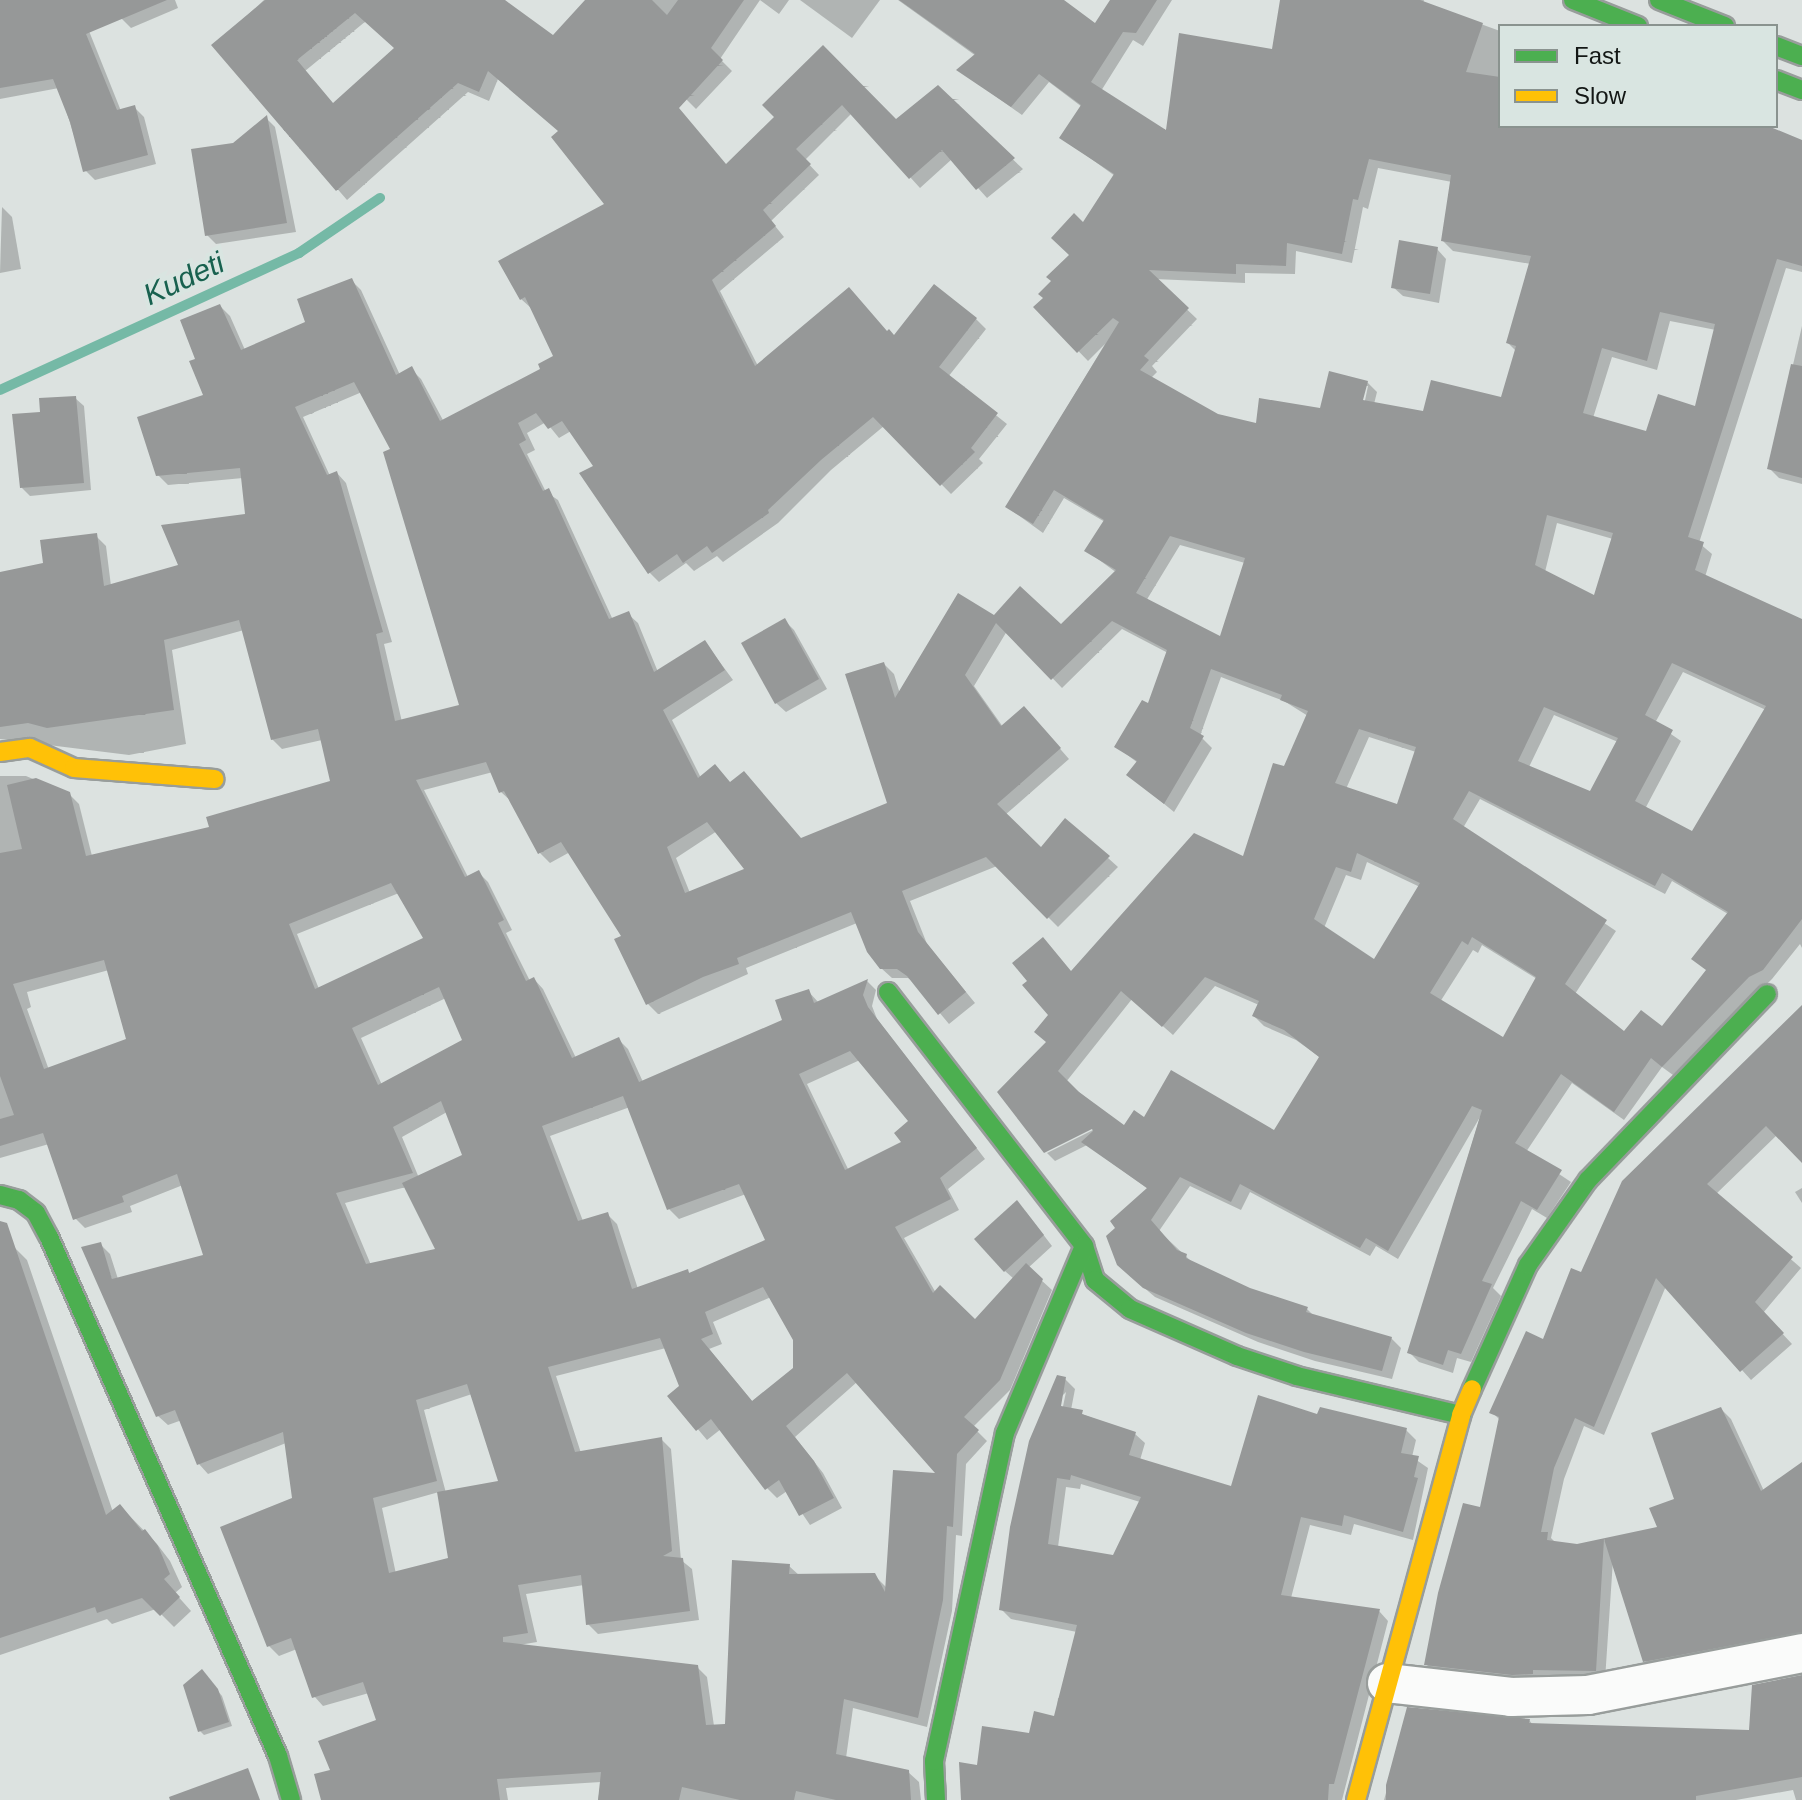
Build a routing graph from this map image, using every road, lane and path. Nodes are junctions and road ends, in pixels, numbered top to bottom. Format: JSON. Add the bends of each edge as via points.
{"nodes":[{"id":1,"x":1573,"y":0,"type":"edge"},
{"id":2,"x":1659,"y":0,"type":"edge"},
{"id":3,"x":1633,"y":24,"type":"edge"},
{"id":4,"x":1720,"y":24,"type":"edge"},
{"id":5,"x":1778,"y":47,"type":"edge"},
{"id":6,"x":1802,"y":56,"type":"edge"},
{"id":7,"x":1778,"y":81,"type":"edge"},
{"id":8,"x":1802,"y":90,"type":"edge"},
{"id":9,"x":0,"y":752,"type":"edge"},
{"id":10,"x":215,"y":779,"type":"dead end"},
{"id":11,"x":888,"y":992,"type":"dead end"},
{"id":12,"x":1767,"y":994,"type":"dead end"},
{"id":13,"x":0,"y":1195,"type":"edge"},
{"id":14,"x":1084,"y":1246,"type":"junction"},
{"id":15,"x":1461,"y":1415,"type":"junction"},
{"id":16,"x":1802,"y":1653,"type":"edge"},
{"id":17,"x":1387,"y":1683,"type":"junction"},
{"id":18,"x":291,"y":1800,"type":"edge"},
{"id":19,"x":936,"y":1800,"type":"edge"},
{"id":20,"x":1356,"y":1800,"type":"edge"}],
"edges":[{"from":1,"to":3,"type":"main road"},
{"from":2,"to":4,"type":"main road"},
{"from":5,"to":6,"type":"main road"},
{"from":7,"to":8,"type":"main road"},
{"from":9,"to":10,"type":"main road","via":[[30,748],[74,768]]},
{"from":11,"to":14,"type":"main road"},
{"from":12,"to":15,"type":"main road","via":[[1588,1180],[1528,1265]]},
{"from":13,"to":18,"type":"main road","via":[[19,1200],[36,1213],[49,1237],[278,1756]]},
{"from":14,"to":15,"type":"main road","via":[[1095,1280],[1130,1309],[1297,1376]]},
{"from":14,"to":19,"type":"main road","via":[[1005,1433],[934,1761]]},
{"from":15,"to":17,"type":"main road"},
{"from":16,"to":17,"type":"street","via":[[1588,1695],[1511,1697]]},
{"from":17,"to":20,"type":"main road"}]}
